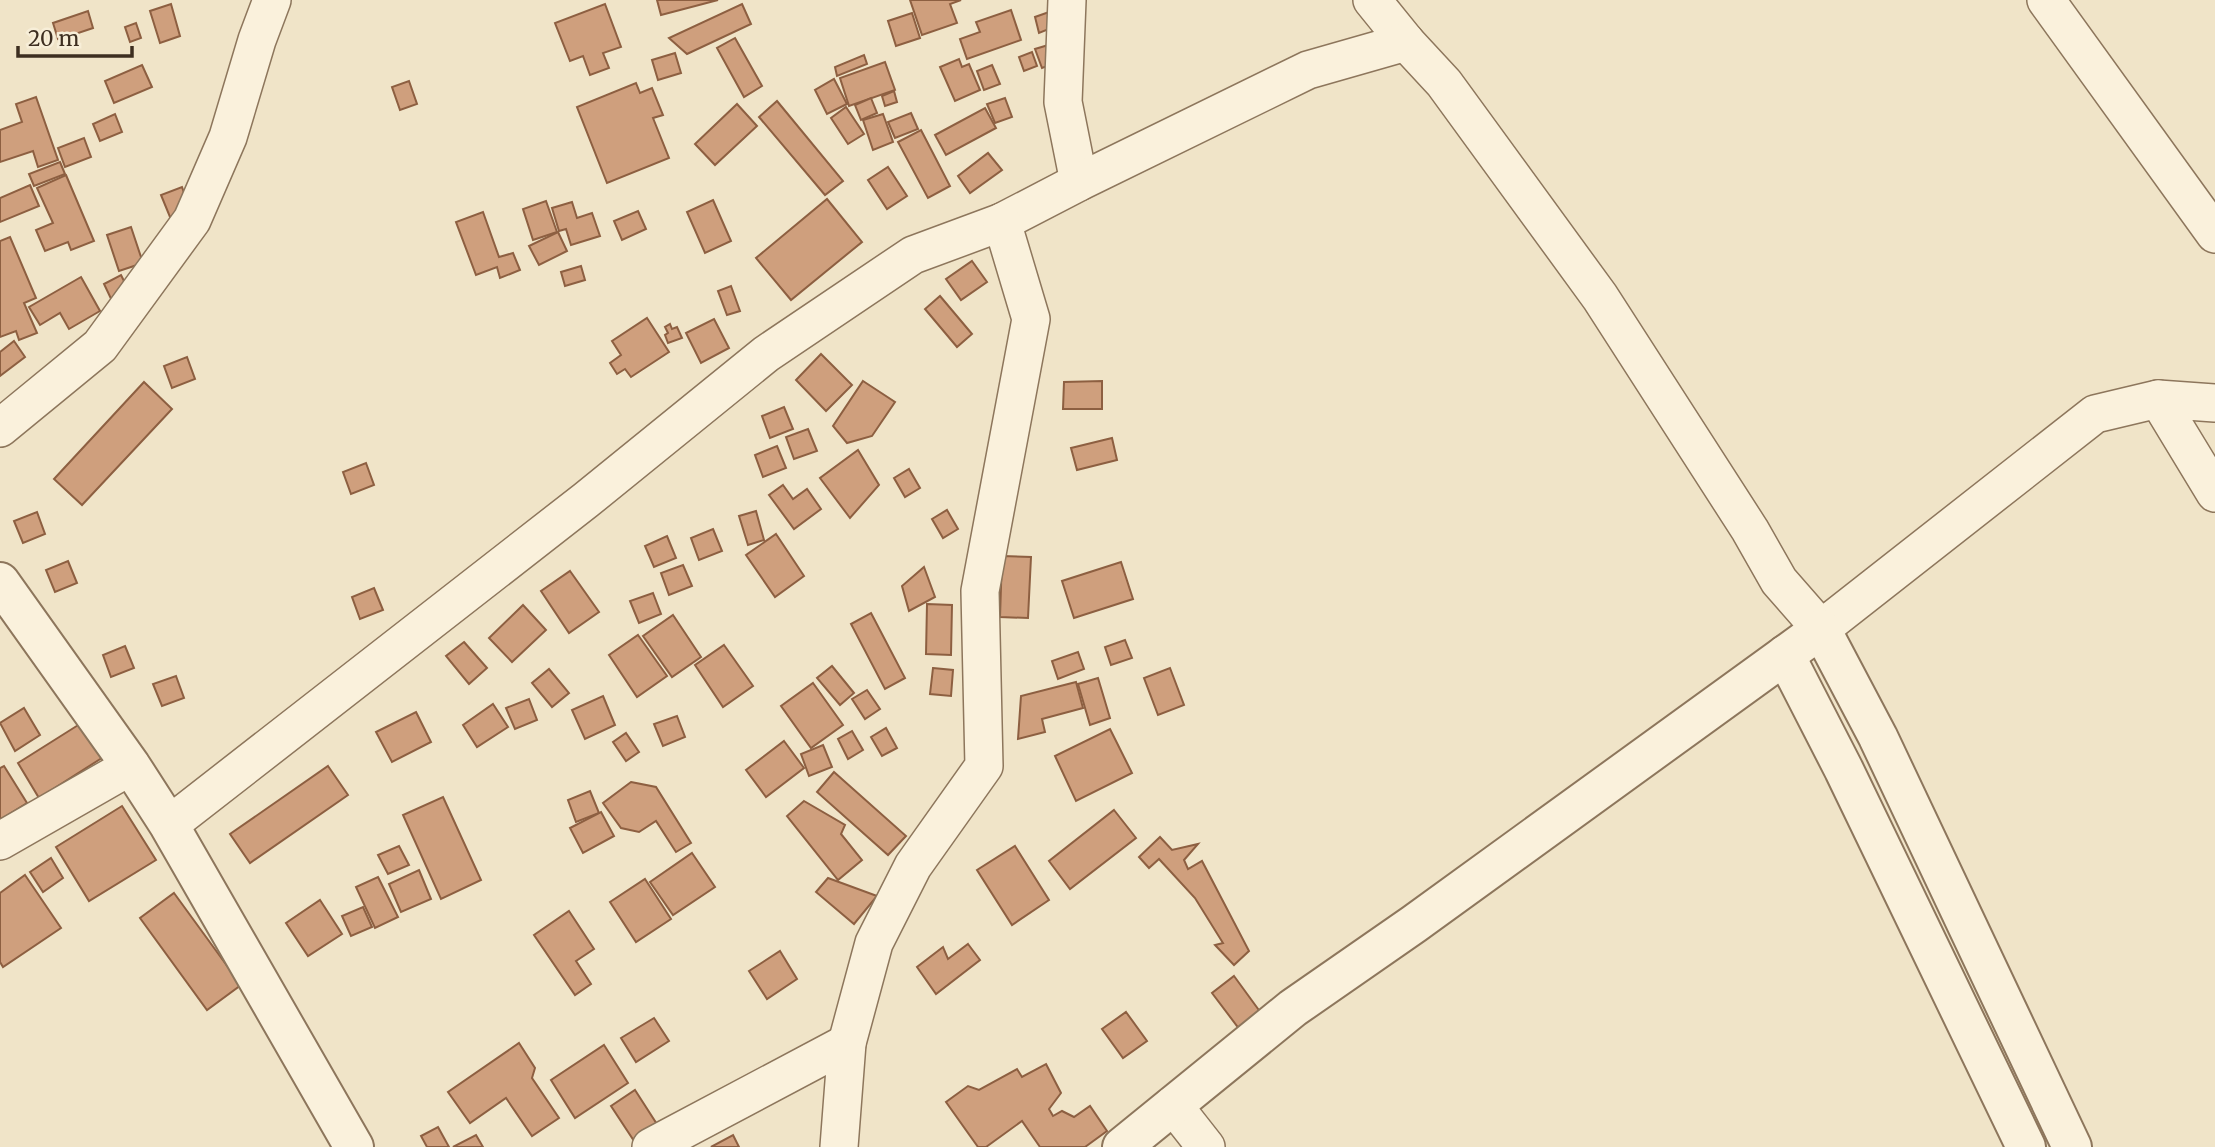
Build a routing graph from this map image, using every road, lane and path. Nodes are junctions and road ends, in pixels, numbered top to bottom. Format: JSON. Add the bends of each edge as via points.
{"nodes":[{"id":1,"x":272,"y":0,"type":"edge"},
{"id":2,"x":1067,"y":0,"type":"edge"},
{"id":3,"x":1372,"y":0,"type":"edge"},
{"id":4,"x":2046,"y":0,"type":"edge"},
{"id":5,"x":1406,"y":42,"type":"junction"},
{"id":6,"x":1079,"y":182,"type":"junction"},
{"id":7,"x":1002,"y":222,"type":"junction"},
{"id":8,"x":2215,"y":234,"type":"edge"},
{"id":9,"x":2158,"y":399,"type":"junction"},
{"id":10,"x":2215,"y":402,"type":"edge"},
{"id":11,"x":0,"y":428,"type":"edge"},
{"id":12,"x":2215,"y":493,"type":"edge"},
{"id":13,"x":1779,"y":581,"type":"junction"},
{"id":14,"x":0,"y":582,"type":"edge"},
{"id":15,"x":1821,"y":629,"type":"junction"},
{"id":16,"x":1785,"y":654,"type":"junction"},
{"id":17,"x":131,"y":766,"type":"junction"},
{"id":18,"x":169,"y":825,"type":"junction"},
{"id":19,"x":0,"y":841,"type":"edge"},
{"id":20,"x":847,"y":1044,"type":"junction"},
{"id":21,"x":1173,"y":1105,"type":"junction"},
{"id":22,"x":354,"y":1147,"type":"edge"},
{"id":23,"x":651,"y":1147,"type":"edge"},
{"id":24,"x":839,"y":1147,"type":"edge"},
{"id":25,"x":1122,"y":1147,"type":"edge"},
{"id":26,"x":1206,"y":1147,"type":"edge"},
{"id":27,"x":2026,"y":1147,"type":"edge"},
{"id":28,"x":2072,"y":1147,"type":"edge"}],
"edges":[{"from":1,"to":11,"type":"street","via":[[228,138],[192,220],[100,346]]},
{"from":2,"to":6,"type":"street","via":[[1063,102]]},
{"from":3,"to":5,"type":"street"},
{"from":4,"to":8,"type":"street"},
{"from":5,"to":6,"type":"street","via":[[1308,70]]},
{"from":5,"to":13,"type":"street","via":[[1444,83],[1600,297]]},
{"from":6,"to":7,"type":"street"},
{"from":7,"to":18,"type":"street","via":[[913,255],[766,354]]},
{"from":7,"to":20,"type":"street","via":[[1031,319],[980,591],[984,766],[913,866],[874,943]]},
{"from":9,"to":10,"type":"street"},
{"from":9,"to":12,"type":"street"},
{"from":9,"to":15,"type":"street","via":[[2095,414]]},
{"from":13,"to":15,"type":"street"},
{"from":13,"to":16,"type":"street"},
{"from":14,"to":17,"type":"street"},
{"from":15,"to":16,"type":"street"},
{"from":15,"to":28,"type":"street","via":[[1878,737]]},
{"from":16,"to":21,"type":"street","via":[[1415,925],[1293,1008]]},
{"from":16,"to":27,"type":"street"},
{"from":17,"to":18,"type":"street"},
{"from":17,"to":19,"type":"street"},
{"from":18,"to":22,"type":"street"},
{"from":20,"to":23,"type":"street"},
{"from":20,"to":24,"type":"street"},
{"from":21,"to":25,"type":"street"},
{"from":21,"to":26,"type":"street"}]}
